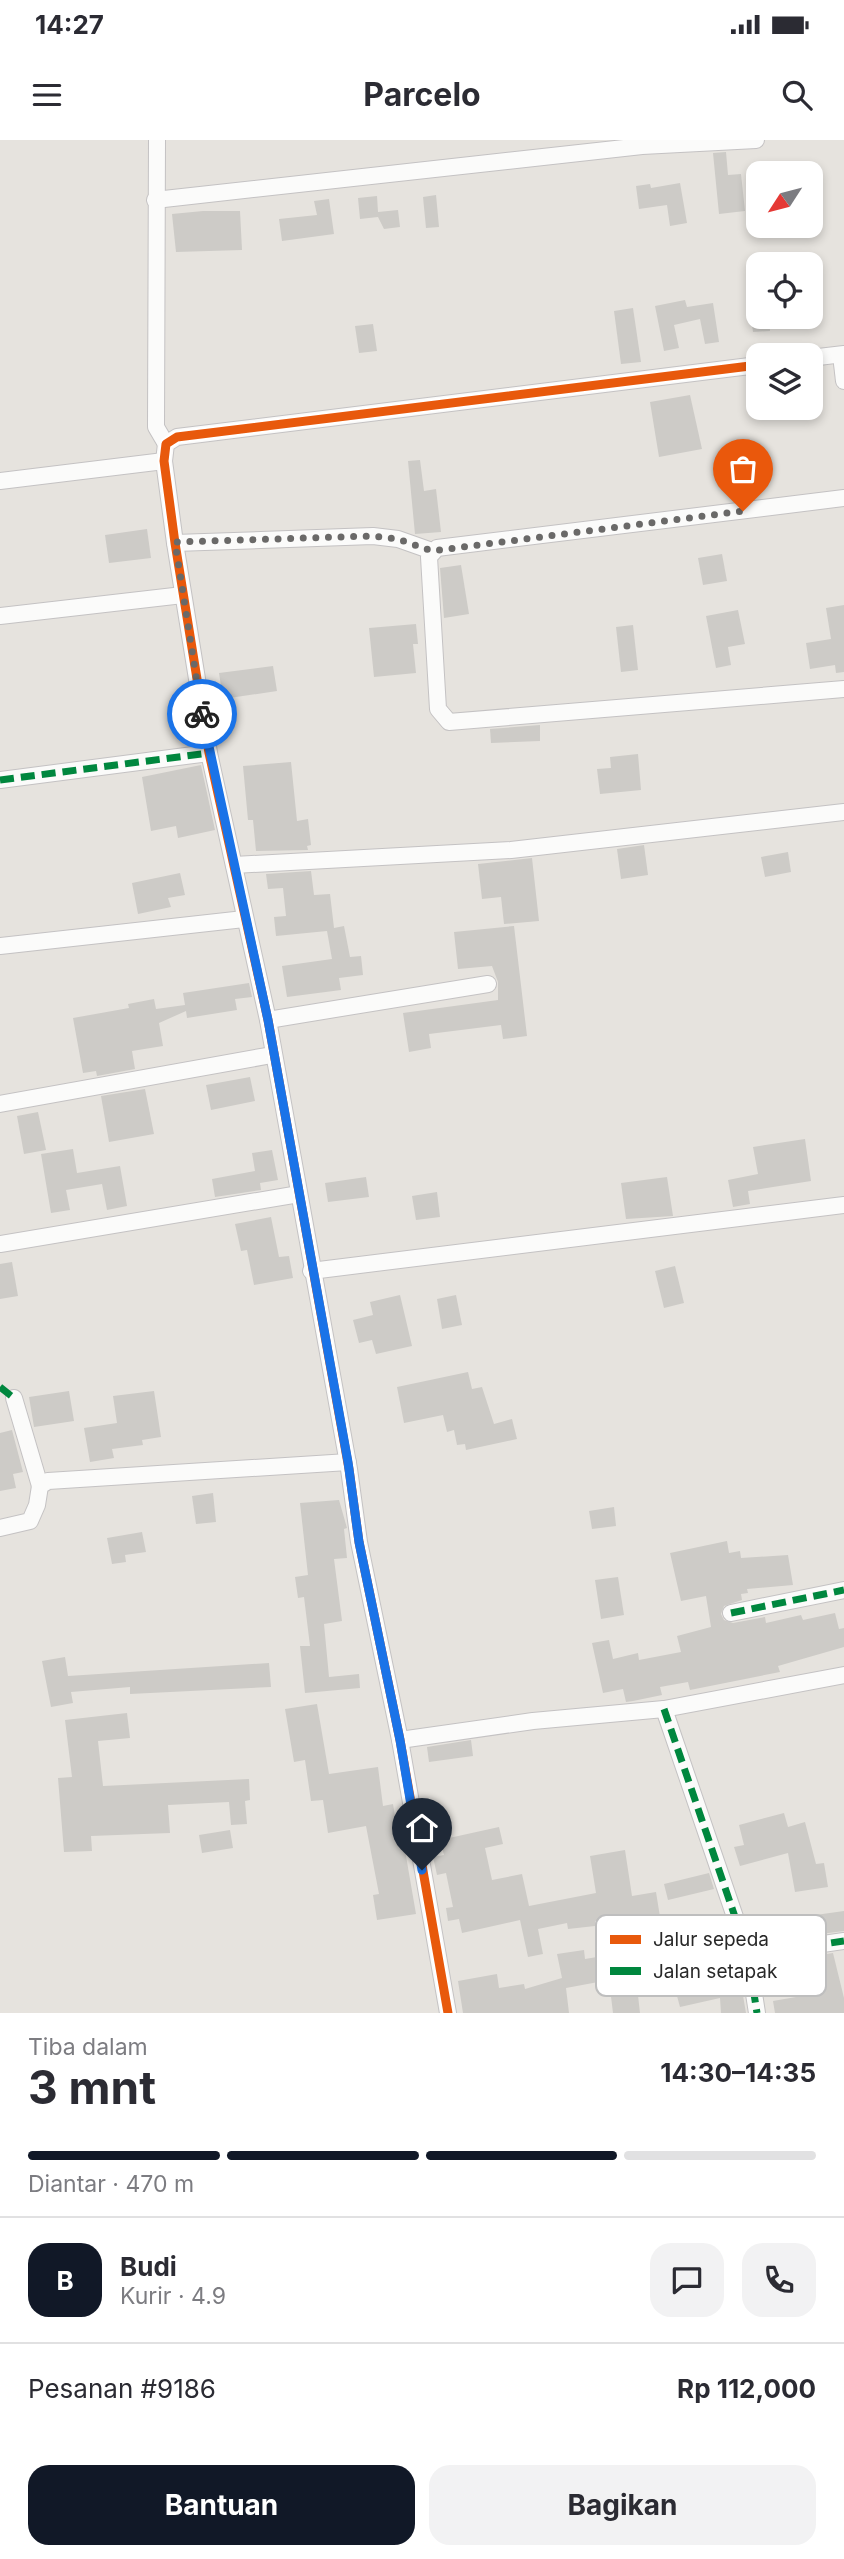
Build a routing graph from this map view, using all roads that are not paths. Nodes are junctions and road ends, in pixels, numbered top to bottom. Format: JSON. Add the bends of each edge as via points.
{"nodes":[{"id":1,"x":157,"y":140,"type":"edge"},
{"id":2,"x":756,"y":140,"type":"edge"},
{"id":3,"x":155,"y":200,"type":"junction"},
{"id":4,"x":842,"y":354,"type":"edge"},
{"id":5,"x":823,"y":356,"type":"edge"},
{"id":6,"x":746,"y":366,"type":"edge"},
{"id":7,"x":844,"y":381,"type":"edge"},
{"id":8,"x":165,"y":453,"type":"junction"},
{"id":9,"x":0,"y":481,"type":"edge"},
{"id":10,"x":844,"y":499,"type":"edge"},
{"id":11,"x":175,"y":542,"type":"junction"},
{"id":12,"x":432,"y":551,"type":"junction"},
{"id":13,"x":183,"y":595,"type":"junction"},
{"id":14,"x":0,"y":616,"type":"edge"},
{"id":15,"x":844,"y":689,"type":"edge"},
{"id":16,"x":209,"y":753,"type":"junction"},
{"id":17,"x":0,"y":780,"type":"edge"},
{"id":18,"x":844,"y":812,"type":"edge"},
{"id":19,"x":234,"y":865,"type":"junction"},
{"id":20,"x":244,"y":919,"type":"junction"},
{"id":21,"x":0,"y":946,"type":"edge"},
{"id":22,"x":488,"y":984,"type":"dead end"},
{"id":23,"x":268,"y":1020,"type":"junction"},
{"id":24,"x":272,"y":1055,"type":"junction"},
{"id":25,"x":0,"y":1104,"type":"edge"},
{"id":26,"x":299,"y":1194,"type":"junction"},
{"id":27,"x":844,"y":1205,"type":"edge"},
{"id":28,"x":0,"y":1244,"type":"edge"},
{"id":29,"x":311,"y":1271,"type":"junction"},
{"id":30,"x":14,"y":1398,"type":"dead end"},
{"id":31,"x":348,"y":1462,"type":"junction"},
{"id":32,"x":40,"y":1486,"type":"junction"},
{"id":33,"x":0,"y":1528,"type":"edge"},
{"id":34,"x":844,"y":1590,"type":"edge"},
{"id":35,"x":731,"y":1613,"type":"dead end"},
{"id":36,"x":844,"y":1675,"type":"edge"},
{"id":37,"x":664,"y":1709,"type":"junction"},
{"id":38,"x":400,"y":1740,"type":"junction"},
{"id":39,"x":734,"y":1915,"type":"edge"},
{"id":40,"x":844,"y":1941,"type":"edge"},
{"id":41,"x":826,"y":1944,"type":"edge"},
{"id":42,"x":447,"y":2013,"type":"edge"}],
"edges":[{"from":1,"to":3,"type":"street"},
{"from":2,"to":3,"type":"street","via":[[642,146]]},
{"from":3,"to":8,"type":"street","via":[[156,427]]},
{"from":4,"to":5,"type":"street"},
{"from":4,"to":7,"type":"street"},
{"from":6,"to":8,"type":"street","via":[[177,437]]},
{"from":8,"to":9,"type":"street"},
{"from":8,"to":11,"type":"street"},
{"from":10,"to":12,"type":"street"},
{"from":11,"to":12,"type":"street","via":[[373,536]]},
{"from":11,"to":13,"type":"street"},
{"from":12,"to":15,"type":"street","via":[[438,709],[449,722]]},
{"from":13,"to":14,"type":"street"},
{"from":13,"to":16,"type":"street"},
{"from":16,"to":17,"type":"street"},
{"from":16,"to":19,"type":"street"},
{"from":18,"to":19,"type":"street","via":[[511,850]]},
{"from":19,"to":20,"type":"street"},
{"from":20,"to":21,"type":"street"},
{"from":20,"to":23,"type":"street"},
{"from":22,"to":23,"type":"street"},
{"from":23,"to":24,"type":"street"},
{"from":24,"to":25,"type":"street"},
{"from":24,"to":26,"type":"street"},
{"from":26,"to":28,"type":"street"},
{"from":26,"to":29,"type":"street"},
{"from":27,"to":29,"type":"street"},
{"from":29,"to":31,"type":"street"},
{"from":30,"to":32,"type":"street"},
{"from":31,"to":32,"type":"street","via":[[60,1479]]},
{"from":31,"to":38,"type":"street","via":[[359,1542]]},
{"from":32,"to":33,"type":"street","via":[[30,1521]]},
{"from":34,"to":35,"type":"street"},
{"from":36,"to":37,"type":"street"},
{"from":37,"to":38,"type":"street"},
{"from":37,"to":39,"type":"street"},
{"from":38,"to":42,"type":"street"},
{"from":40,"to":41,"type":"street"}]}
